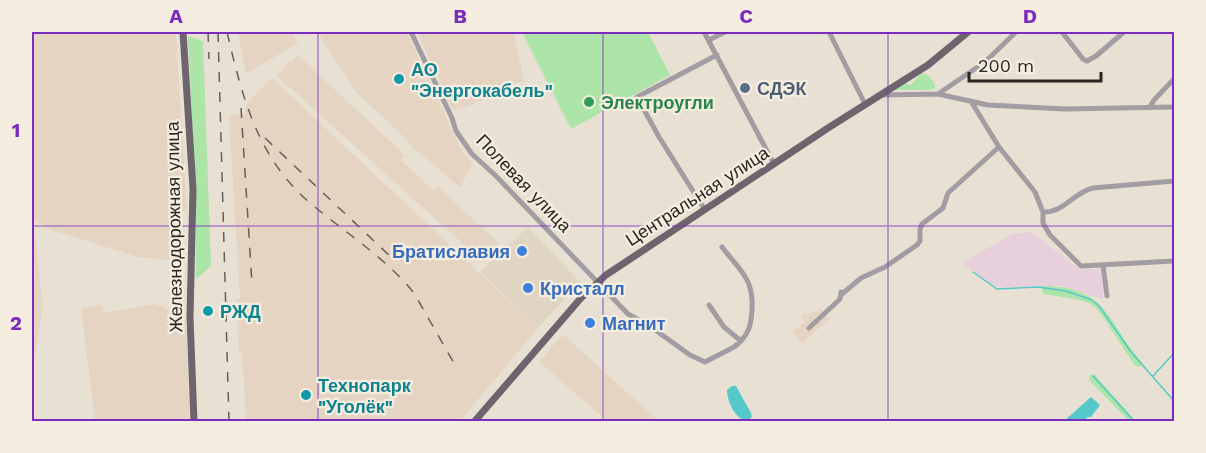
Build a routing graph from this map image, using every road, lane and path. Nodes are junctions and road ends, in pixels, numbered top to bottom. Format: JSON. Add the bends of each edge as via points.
{"nodes":[{"id":1,"x":184,"y":32,"type":"edge"},
{"id":2,"x":411,"y":32,"type":"edge"},
{"id":3,"x":704,"y":32,"type":"edge"},
{"id":4,"x":725,"y":32,"type":"edge"},
{"id":5,"x":829,"y":32,"type":"edge"},
{"id":6,"x":968,"y":32,"type":"edge"},
{"id":7,"x":1016,"y":32,"type":"edge"},
{"id":8,"x":1062,"y":32,"type":"edge"},
{"id":9,"x":1124,"y":32,"type":"edge"},
{"id":10,"x":709,"y":40,"type":"junction"},
{"id":11,"x":717,"y":55,"type":"junction"},
{"id":12,"x":1174,"y":79,"type":"edge"},
{"id":13,"x":881,"y":94,"type":"junction"},
{"id":14,"x":938,"y":94,"type":"junction"},
{"id":15,"x":972,"y":103,"type":"junction"},
{"id":16,"x":865,"y":104,"type":"junction"},
{"id":17,"x":1150,"y":107,"type":"junction"},
{"id":18,"x":1174,"y":107,"type":"edge"},
{"id":19,"x":999,"y":147,"type":"junction"},
{"id":20,"x":774,"y":164,"type":"junction"},
{"id":21,"x":1174,"y":181,"type":"edge"},
{"id":22,"x":705,"y":210,"type":"junction"},
{"id":23,"x":1043,"y":212,"type":"junction"},
{"id":24,"x":722,"y":247,"type":"dead end"},
{"id":25,"x":1174,"y":261,"type":"edge"},
{"id":26,"x":1103,"y":265,"type":"junction"},
{"id":27,"x":598,"y":281,"type":"junction"},
{"id":28,"x":1107,"y":296,"type":"dead end"},
{"id":29,"x":709,"y":306,"type":"dead end"},
{"id":30,"x":809,"y":328,"type":"dead end"},
{"id":31,"x":741,"y":341,"type":"junction"},
{"id":32,"x":194,"y":422,"type":"edge"},
{"id":33,"x":474,"y":422,"type":"edge"}],
"edges":[{"from":1,"to":32,"type":"main road","name":"Железнодорожная улица","via":[[193,189],[190,317]]},
{"from":2,"to":27,"type":"street","name":"Полевая улица","via":[[460,137],[472,154]]},
{"from":3,"to":10,"type":"street"},
{"from":4,"to":10,"type":"street"},
{"from":5,"to":16,"type":"street"},
{"from":6,"to":13,"type":"main road","name":"Центральная улица","via":[[935,60]]},
{"from":7,"to":14,"type":"street","via":[[985,62]]},
{"from":8,"to":9,"type":"street","via":[[1087,61]]},
{"from":10,"to":11,"type":"street"},
{"from":11,"to":20,"type":"street"},
{"from":11,"to":22,"type":"street","via":[[637,97]]},
{"from":12,"to":17,"type":"street"},
{"from":13,"to":14,"type":"street"},
{"from":13,"to":16,"type":"main road","name":"Центральная улица"},
{"from":14,"to":15,"type":"street"},
{"from":15,"to":17,"type":"street"},
{"from":15,"to":19,"type":"street"},
{"from":16,"to":20,"type":"main road","name":"Центральная улица"},
{"from":17,"to":18,"type":"street"},
{"from":19,"to":23,"type":"street","via":[[1035,192]]},
{"from":19,"to":30,"type":"street","via":[[948,193],[943,208],[922,224],[917,245],[841,292],[840,299]]},
{"from":20,"to":22,"type":"main road","name":"Центральная улица"},
{"from":21,"to":23,"type":"street","via":[[1093,188],[1061,208]]},
{"from":22,"to":27,"type":"main road","name":"Центральная улица"},
{"from":23,"to":26,"type":"street","via":[[1043,223],[1050,236],[1081,266]]},
{"from":24,"to":31,"type":"street","via":[[751,287],[751,325]]},
{"from":25,"to":26,"type":"street"},
{"from":26,"to":28,"type":"street"},
{"from":27,"to":31,"type":"street","name":"Полевая улица","via":[[628,314],[696,359],[705,362]]},
{"from":27,"to":33,"type":"main road","name":"Центральная улица"},
{"from":29,"to":31,"type":"street","via":[[724,327]]}]}
